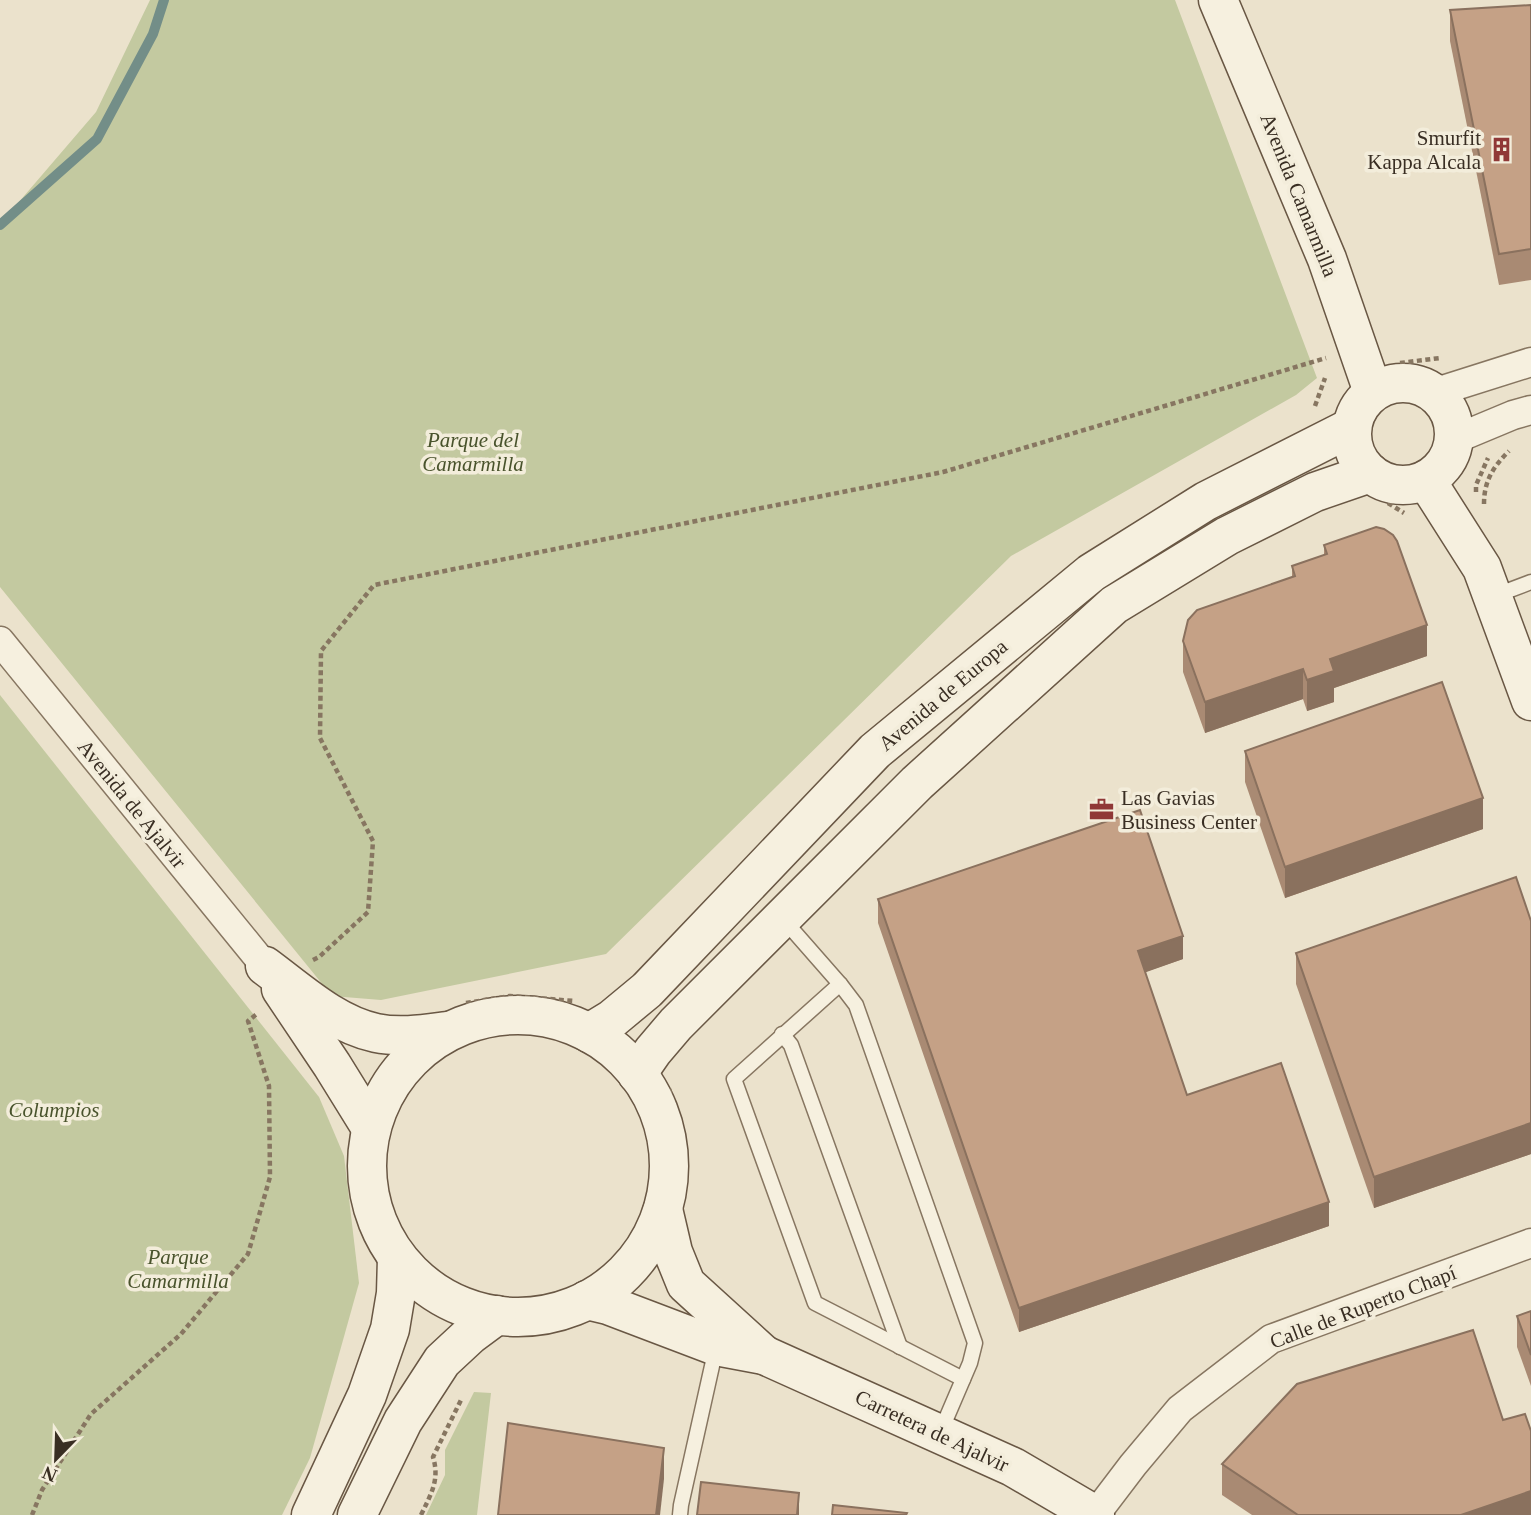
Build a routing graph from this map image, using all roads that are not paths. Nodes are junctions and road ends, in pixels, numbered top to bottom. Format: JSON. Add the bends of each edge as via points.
{"nodes":[{"id":1,"x":1218,"y":0,"type":"edge"},
{"id":2,"x":1531,"y":362,"type":"edge"},
{"id":3,"x":1373,"y":392,"type":"junction"},
{"id":4,"x":1433,"y":393,"type":"junction"},
{"id":5,"x":1531,"y":410,"type":"edge"},
{"id":6,"x":1352,"y":427,"type":"junction"},
{"id":7,"x":1453,"y":440,"type":"junction"},
{"id":8,"x":1370,"y":473,"type":"junction"},
{"id":9,"x":1426,"y":480,"type":"junction"},
{"id":10,"x":1531,"y":582,"type":"edge"},
{"id":11,"x":1492,"y":597,"type":"junction"},
{"id":12,"x":0,"y":641,"type":"edge"},
{"id":13,"x":1531,"y":701,"type":"edge"},
{"id":14,"x":782,"y":918,"type":"junction"},
{"id":15,"x":274,"y":979,"type":"junction"},
{"id":16,"x":840,"y":984,"type":"junction"},
{"id":17,"x":449,"y":1031,"type":"junction"},
{"id":18,"x":589,"y":1033,"type":"junction"},
{"id":19,"x":782,"y":1034,"type":"junction"},
{"id":20,"x":637,"y":1074,"type":"junction"},
{"id":21,"x":371,"y":1128,"type":"junction"},
{"id":22,"x":663,"y":1209,"type":"junction"},
{"id":23,"x":1531,"y":1243,"type":"edge"},
{"id":24,"x":397,"y":1258,"type":"junction"},
{"id":25,"x":587,"y":1300,"type":"junction"},
{"id":26,"x":497,"y":1315,"type":"junction"},
{"id":27,"x":716,"y":1346,"type":"junction"},
{"id":28,"x":900,"y":1347,"type":"junction"},
{"id":29,"x":764,"y":1355,"type":"junction"},
{"id":30,"x":963,"y":1379,"type":"junction"},
{"id":31,"x":939,"y":1434,"type":"junction"},
{"id":32,"x":311,"y":1515,"type":"edge"},
{"id":33,"x":357,"y":1515,"type":"edge"},
{"id":34,"x":680,"y":1515,"type":"edge"},
{"id":35,"x":1095,"y":1515,"type":"edge"}],
"edges":[{"from":1,"to":3,"type":"street","name":"Avenida Camarmilla","via":[[1327,259]]},
{"from":2,"to":4,"type":"street"},
{"from":3,"to":4,"type":"street","via":[[1403,383]]},
{"from":3,"to":6,"type":"street"},
{"from":4,"to":7,"type":"street","via":[[1450,414]]},
{"from":5,"to":7,"type":"street"},
{"from":6,"to":8,"type":"street","via":[[1359,460]]},
{"from":6,"to":18,"type":"street","name":"Avenida de Europa","via":[[1206,501],[1091,573],[875,751],[647,989]]},
{"from":7,"to":9,"type":"street","via":[[1449,456]]},
{"from":8,"to":9,"type":"street","via":[[1396,485]]},
{"from":8,"to":14,"type":"street","via":[[1315,492],[1227,536],[1114,605],[917,783]]},
{"from":9,"to":11,"type":"street","via":[[1470,516]]},
{"from":10,"to":11,"type":"lane"},
{"from":11,"to":13,"type":"street"},
{"from":12,"to":15,"type":"street","name":"Avenida de Ajalvir"},
{"from":14,"to":16,"type":"lane"},
{"from":14,"to":20,"type":"street","via":[[676,1024]]},
{"from":15,"to":17,"type":"street","name":"Avenida de Ajalvir","via":[[335,1017],[376,1033],[405,1036]]},
{"from":15,"to":21,"type":"street","name":"Avenida de Ajalvir"},
{"from":16,"to":19,"type":"lane"},
{"from":16,"to":30,"type":"lane","via":[[856,1006],[975,1343]]},
{"from":17,"to":18,"type":"street","via":[[476,1020],[534,1016]]},
{"from":17,"to":21,"type":"street","via":[[414,1055],[400,1071],[377,1108]]},
{"from":18,"to":20,"type":"street"},
{"from":19,"to":28,"type":"lane","via":[[791,1045]]},
{"from":19,"to":28,"type":"lane","via":[[734,1079],[815,1303]]},
{"from":20,"to":22,"type":"street","via":[[660,1115],[668,1155]]},
{"from":21,"to":24,"type":"street","via":[[366,1174],[376,1218]]},
{"from":22,"to":25,"type":"street","via":[[635,1262]]},
{"from":22,"to":29,"type":"street","name":"Carretera de Ajalvir","via":[[686,1284]]},
{"from":23,"to":35,"type":"street","name":"Calle de Ruperto Chapí","via":[[1271,1339],[1180,1409]]},
{"from":24,"to":26,"type":"street","via":[[425,1285],[459,1305]]},
{"from":24,"to":32,"type":"street","via":[[390,1329],[367,1395]]},
{"from":25,"to":26,"type":"street","via":[[541,1315]]},
{"from":25,"to":27,"type":"street","name":"Carretera de Ajalvir"},
{"from":26,"to":33,"type":"street","via":[[442,1362],[403,1421]]},
{"from":27,"to":29,"type":"street","name":"Carretera de Ajalvir"},
{"from":27,"to":34,"type":"lane"},
{"from":28,"to":30,"type":"lane"},
{"from":29,"to":31,"type":"street","name":"Carretera de Ajalvir"},
{"from":30,"to":31,"type":"lane"},
{"from":31,"to":35,"type":"street","name":"Carretera de Ajalvir","via":[[1013,1467]]}]}
